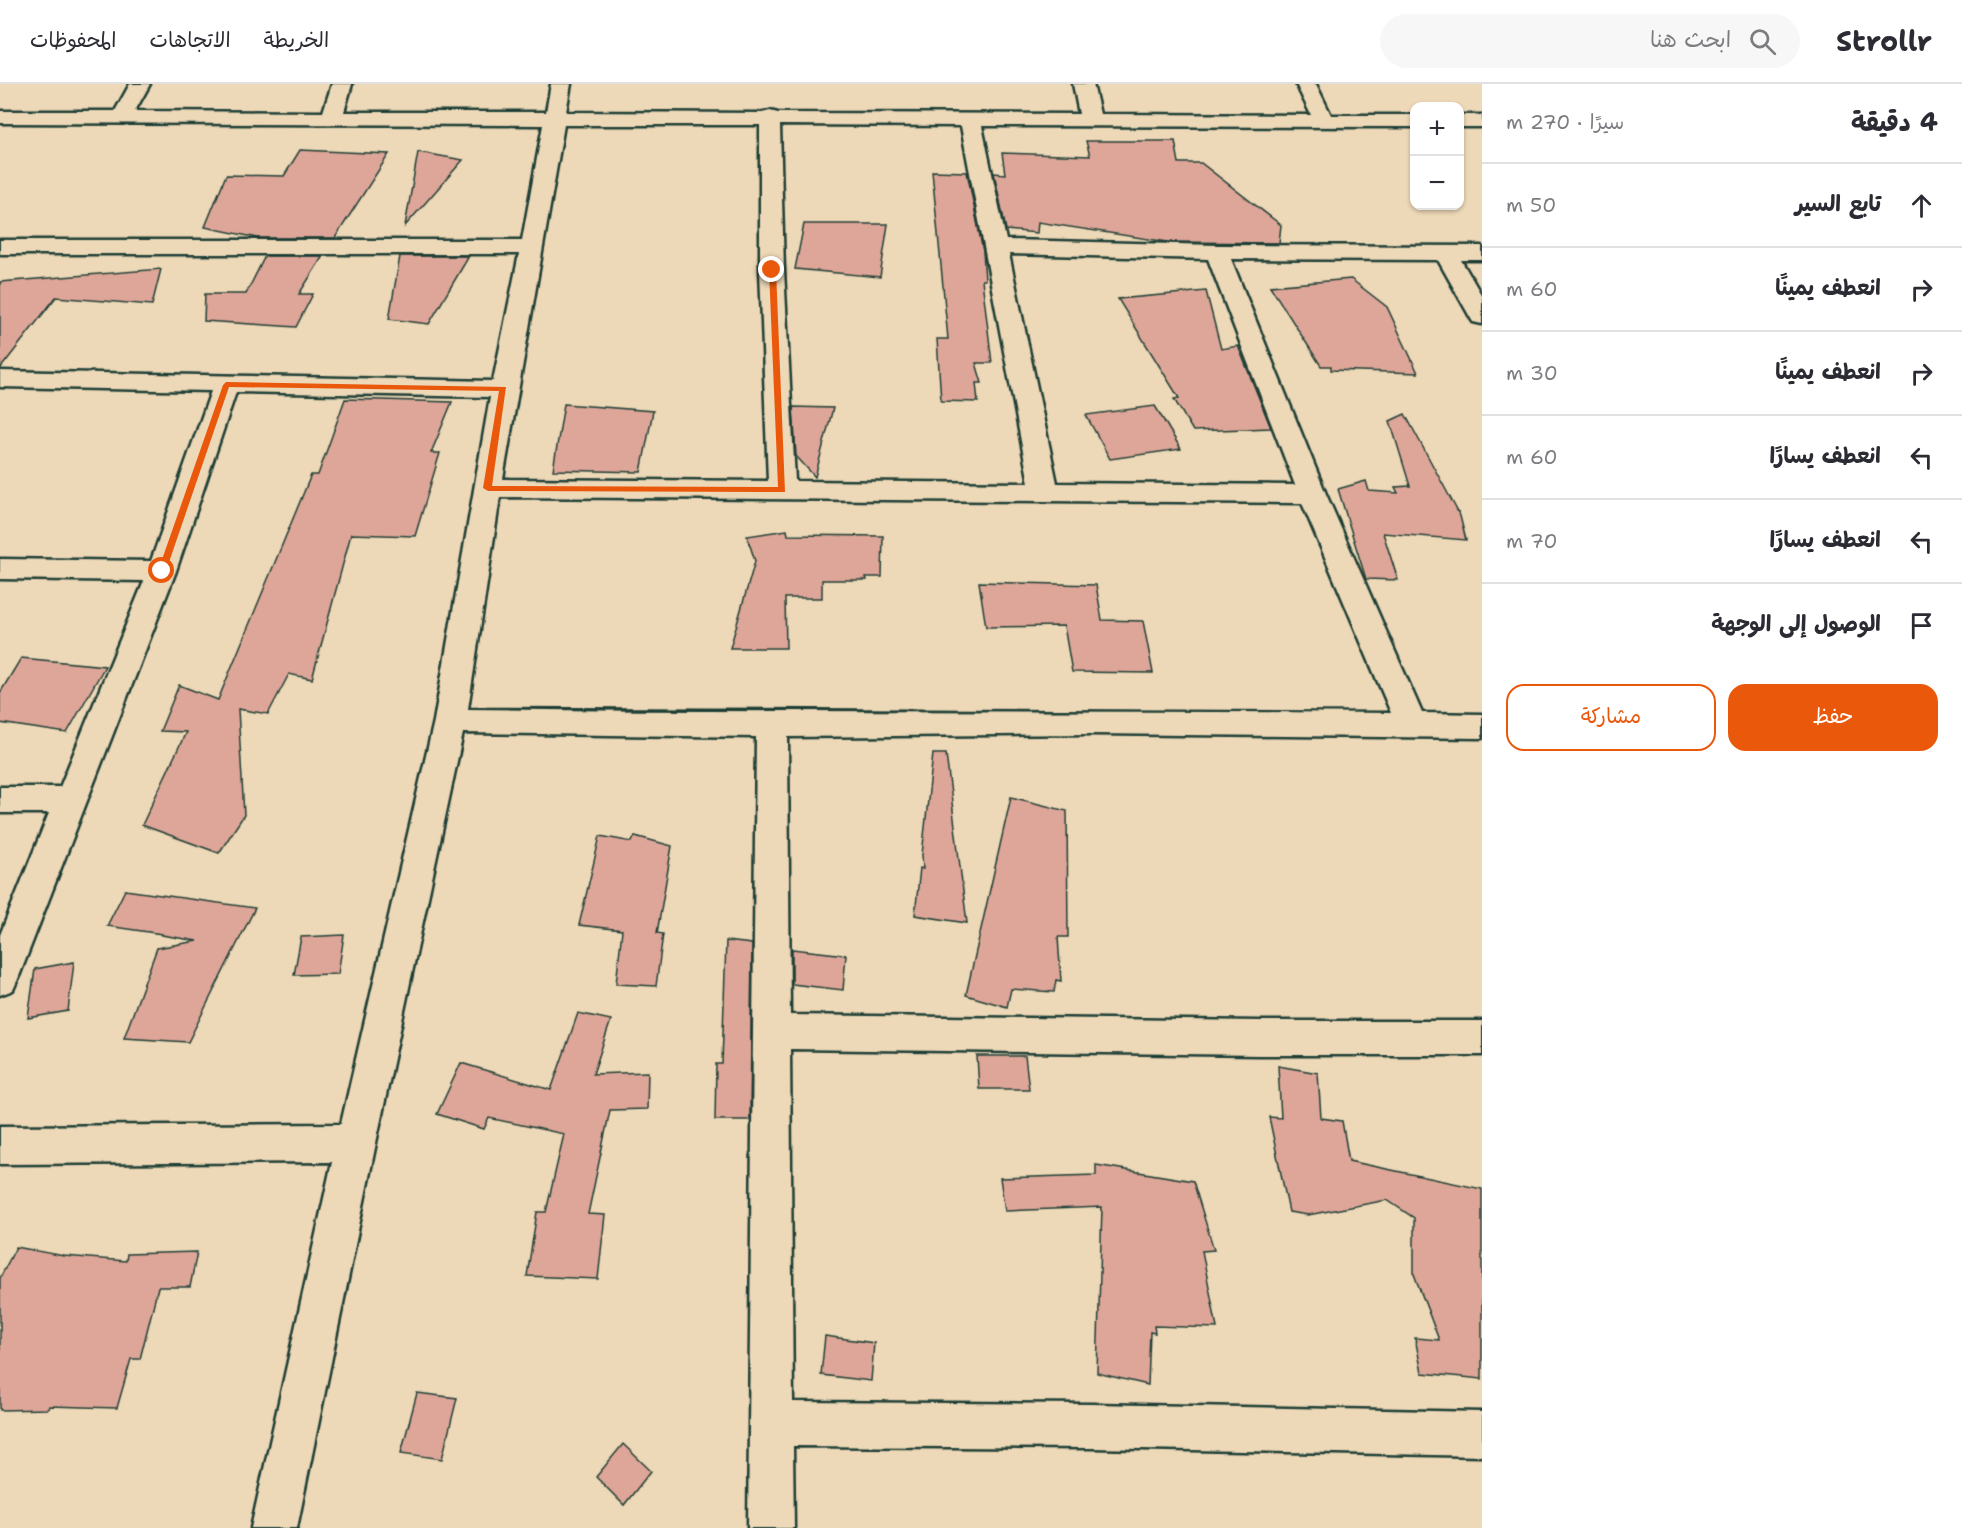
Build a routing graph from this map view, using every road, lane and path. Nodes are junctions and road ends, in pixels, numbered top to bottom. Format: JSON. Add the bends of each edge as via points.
{"nodes":[{"id":1,"x":140,"y":84,"type":"edge"},
{"id":2,"x":342,"y":84,"type":"edge"},
{"id":3,"x":561,"y":84,"type":"edge"},
{"id":4,"x":1083,"y":84,"type":"edge"},
{"id":5,"x":1305,"y":84,"type":"edge"},
{"id":6,"x":0,"y":117,"type":"edge"},
{"id":7,"x":770,"y":117,"type":"junction"},
{"id":8,"x":121,"y":118,"type":"junction"},
{"id":9,"x":554,"y":118,"type":"junction"},
{"id":10,"x":970,"y":118,"type":"junction"},
{"id":11,"x":330,"y":119,"type":"junction"},
{"id":12,"x":1091,"y":120,"type":"junction"},
{"id":13,"x":1324,"y":121,"type":"junction"},
{"id":14,"x":1410,"y":121,"type":"edge"},
{"id":15,"x":1464,"y":121,"type":"edge"},
{"id":16,"x":1482,"y":121,"type":"edge"},
{"id":17,"x":0,"y":247,"type":"edge"},
{"id":18,"x":532,"y":247,"type":"junction"},
{"id":19,"x":995,"y":248,"type":"junction"},
{"id":20,"x":1216,"y":252,"type":"junction"},
{"id":21,"x":1446,"y":253,"type":"junction"},
{"id":22,"x":1482,"y":253,"type":"edge"},
{"id":23,"x":1482,"y":317,"type":"edge"},
{"id":24,"x":0,"y":379,"type":"edge"},
{"id":25,"x":226,"y":385,"type":"junction"},
{"id":26,"x":504,"y":389,"type":"junction"},
{"id":27,"x":488,"y":488,"type":"junction"},
{"id":28,"x":782,"y":490,"type":"junction"},
{"id":29,"x":1045,"y":493,"type":"junction"},
{"id":30,"x":1312,"y":494,"type":"junction"},
{"id":31,"x":0,"y":569,"type":"edge"},
{"id":32,"x":162,"y":571,"type":"junction"},
{"id":33,"x":450,"y":721,"type":"junction"},
{"id":34,"x":772,"y":725,"type":"junction"},
{"id":35,"x":1412,"y":726,"type":"junction"},
{"id":36,"x":1482,"y":726,"type":"edge"},
{"id":37,"x":0,"y":800,"type":"edge"},
{"id":38,"x":72,"y":800,"type":"junction"},
{"id":39,"x":0,"y":979,"type":"edge"},
{"id":40,"x":773,"y":1032,"type":"junction"},
{"id":41,"x":1482,"y":1038,"type":"edge"},
{"id":42,"x":356,"y":1143,"type":"junction"},
{"id":43,"x":0,"y":1145,"type":"edge"},
{"id":44,"x":771,"y":1424,"type":"junction"},
{"id":45,"x":1482,"y":1434,"type":"edge"},
{"id":46,"x":274,"y":1528,"type":"edge"},
{"id":47,"x":771,"y":1528,"type":"edge"}],
"edges":[{"from":1,"to":8,"type":"street"},
{"from":2,"to":11,"type":"street"},
{"from":3,"to":9,"type":"street"},
{"from":4,"to":12,"type":"street"},
{"from":5,"to":13,"type":"street"},
{"from":6,"to":8,"type":"street"},
{"from":7,"to":9,"type":"street"},
{"from":7,"to":10,"type":"street"},
{"from":7,"to":28,"type":"street"},
{"from":8,"to":11,"type":"street"},
{"from":9,"to":11,"type":"street"},
{"from":9,"to":18,"type":"street"},
{"from":10,"to":12,"type":"street"},
{"from":10,"to":19,"type":"street"},
{"from":12,"to":13,"type":"street"},
{"from":13,"to":14,"type":"street"},
{"from":15,"to":16,"type":"street"},
{"from":17,"to":18,"type":"street"},
{"from":18,"to":26,"type":"street"},
{"from":19,"to":20,"type":"street"},
{"from":19,"to":29,"type":"street"},
{"from":20,"to":21,"type":"street"},
{"from":20,"to":30,"type":"street"},
{"from":21,"to":22,"type":"street"},
{"from":21,"to":23,"type":"street"},
{"from":24,"to":25,"type":"street"},
{"from":25,"to":26,"type":"street"},
{"from":25,"to":32,"type":"street"},
{"from":26,"to":27,"type":"street"},
{"from":27,"to":28,"type":"street"},
{"from":27,"to":33,"type":"street"},
{"from":28,"to":29,"type":"street"},
{"from":29,"to":30,"type":"street"},
{"from":30,"to":35,"type":"street"},
{"from":31,"to":32,"type":"street"},
{"from":32,"to":38,"type":"street"},
{"from":33,"to":34,"type":"street"},
{"from":33,"to":42,"type":"street"},
{"from":34,"to":35,"type":"street","via":[[1092,722]]},
{"from":34,"to":40,"type":"street"},
{"from":35,"to":36,"type":"street"},
{"from":37,"to":38,"type":"street"},
{"from":38,"to":39,"type":"street"},
{"from":40,"to":41,"type":"street"},
{"from":40,"to":44,"type":"street"},
{"from":42,"to":43,"type":"street"},
{"from":42,"to":46,"type":"street"},
{"from":44,"to":45,"type":"street"},
{"from":44,"to":47,"type":"street"}]}
